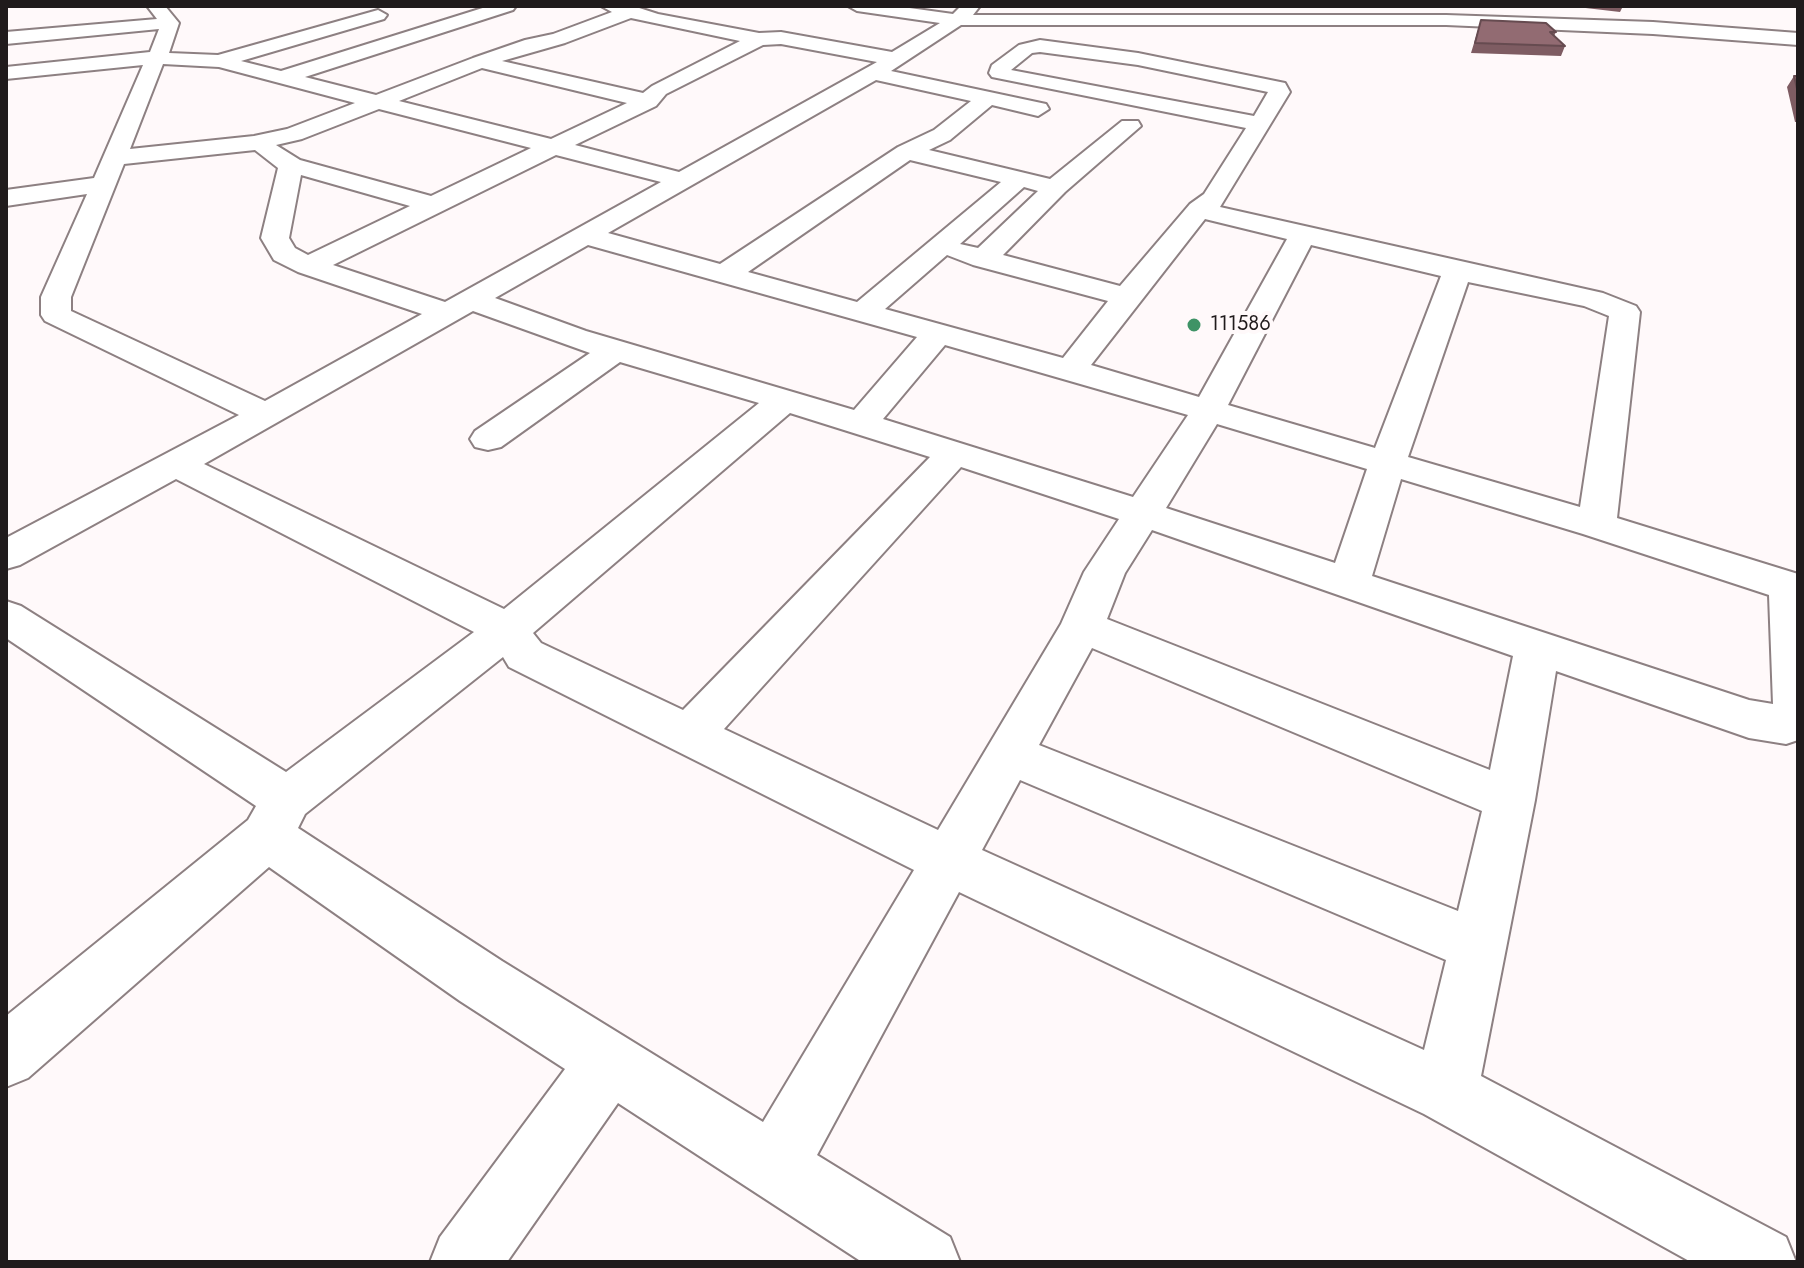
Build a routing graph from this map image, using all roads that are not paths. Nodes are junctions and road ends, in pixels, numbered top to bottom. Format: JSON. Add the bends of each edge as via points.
{"nodes":[{"id":1,"x":156,"y":6,"type":"edge"},
{"id":2,"x":507,"y":6,"type":"edge"},
{"id":3,"x":610,"y":6,"type":"edge"},
{"id":4,"x":857,"y":6,"type":"edge"},
{"id":5,"x":908,"y":6,"type":"edge"},
{"id":6,"x":399,"y":8,"type":"dead end"},
{"id":7,"x":1446,"y":10,"type":"edge"},
{"id":8,"x":632,"y":11,"type":"junction"},
{"id":9,"x":964,"y":13,"type":"edge"},
{"id":10,"x":1644,"y":14,"type":"edge"},
{"id":11,"x":1127,"y":20,"type":"junction"},
{"id":12,"x":6,"y":22,"type":"edge"},
{"id":13,"x":170,"y":23,"type":"junction"},
{"id":14,"x":1798,"y":33,"type":"edge"},
{"id":15,"x":28,"y":36,"type":"junction"},
{"id":16,"x":6,"y":38,"type":"edge"},
{"id":17,"x":759,"y":39,"type":"junction"},
{"id":18,"x":1798,"y":39,"type":"edge"},
{"id":19,"x":6,"y":51,"type":"edge"},
{"id":20,"x":154,"y":58,"type":"junction"},
{"id":21,"x":896,"y":59,"type":"junction"},
{"id":22,"x":1138,"y":59,"type":"junction"},
{"id":23,"x":219,"y":61,"type":"junction"},
{"id":24,"x":480,"y":62,"type":"junction"},
{"id":25,"x":6,"y":73,"type":"edge"},
{"id":26,"x":873,"y":73,"type":"junction"},
{"id":27,"x":286,"y":76,"type":"junction"},
{"id":28,"x":987,"y":99,"type":"junction"},
{"id":29,"x":379,"y":101,"type":"junction"},
{"id":30,"x":648,"y":101,"type":"junction"},
{"id":31,"x":1059,"y":113,"type":"dead end"},
{"id":32,"x":1101,"y":121,"type":"dead end"},
{"id":33,"x":1257,"y":123,"type":"junction"},
{"id":34,"x":1130,"y":126,"type":"junction"},
{"id":35,"x":1159,"y":131,"type":"dead end"},
{"id":36,"x":942,"y":135,"type":"junction"},
{"id":37,"x":973,"y":141,"type":"dead end"},
{"id":38,"x":1216,"y":142,"type":"dead end"},
{"id":39,"x":254,"y":143,"type":"junction"},
{"id":40,"x":552,"y":147,"type":"junction"},
{"id":41,"x":1245,"y":147,"type":"junction"},
{"id":42,"x":906,"y":152,"type":"junction"},
{"id":43,"x":1051,"y":158,"type":"dead end"},
{"id":44,"x":1082,"y":164,"type":"junction"},
{"id":45,"x":291,"y":165,"type":"junction"},
{"id":46,"x":110,"y":171,"type":"junction"},
{"id":47,"x":1019,"y":179,"type":"junction"},
{"id":48,"x":682,"y":180,"type":"junction"},
{"id":49,"x":1056,"y":187,"type":"junction"},
{"id":50,"x":6,"y":198,"type":"edge"},
{"id":51,"x":434,"y":205,"type":"junction"},
{"id":52,"x":1199,"y":210,"type":"junction"},
{"id":53,"x":583,"y":235,"type":"junction"},
{"id":54,"x":1302,"y":236,"type":"junction"},
{"id":55,"x":941,"y":246,"type":"junction"},
{"id":56,"x":983,"y":259,"type":"junction"},
{"id":57,"x":308,"y":266,"type":"junction"},
{"id":58,"x":1457,"y":271,"type":"junction"},
{"id":59,"x":725,"y":274,"type":"junction"},
{"id":60,"x":1127,"y":297,"type":"junction"},
{"id":61,"x":460,"y":307,"type":"junction"},
{"id":62,"x":861,"y":314,"type":"junction"},
{"id":63,"x":939,"y":332,"type":"junction"},
{"id":64,"x":615,"y":350,"type":"junction"},
{"id":65,"x":1071,"y":370,"type":"junction"},
{"id":66,"x":783,"y":401,"type":"junction"},
{"id":67,"x":1208,"y":411,"type":"junction"},
{"id":68,"x":266,"y":415,"type":"junction"},
{"id":69,"x":861,"y":423,"type":"junction"},
{"id":70,"x":488,"y":439,"type":"dead end"},
{"id":71,"x":953,"y":454,"type":"junction"},
{"id":72,"x":173,"y":463,"type":"junction"},
{"id":73,"x":1387,"y":464,"type":"junction"},
{"id":74,"x":1144,"y":514,"type":"junction"},
{"id":75,"x":1597,"y":525,"type":"junction"},
{"id":76,"x":10,"y":549,"type":"edge"},
{"id":77,"x":1349,"y":583,"type":"junction"},
{"id":78,"x":6,"y":617,"type":"edge"},
{"id":79,"x":1082,"y":626,"type":"junction"},
{"id":80,"x":508,"y":630,"type":"junction"},
{"id":81,"x":1537,"y":648,"type":"junction"},
{"id":82,"x":690,"y":734,"type":"junction"},
{"id":83,"x":1010,"y":754,"type":"junction"},
{"id":84,"x":1510,"y":800,"type":"junction"},
{"id":85,"x":277,"y":817,"type":"junction"},
{"id":86,"x":949,"y":861,"type":"junction"},
{"id":87,"x":1478,"y":946,"type":"junction"},
{"id":88,"x":6,"y":1056,"type":"edge"},
{"id":89,"x":610,"y":1061,"type":"junction"},
{"id":90,"x":1446,"y":1092,"type":"junction"},
{"id":91,"x":775,"y":1165,"type":"junction"},
{"id":92,"x":465,"y":1262,"type":"edge"},
{"id":93,"x":925,"y":1262,"type":"edge"},
{"id":94,"x":1761,"y":1262,"type":"edge"}],
"edges":[{"from":1,"to":13,"type":"street"},
{"from":2,"to":27,"type":"street"},
{"from":3,"to":8,"type":"street"},
{"from":4,"to":9,"type":"street"},
{"from":5,"to":9,"type":"street"},
{"from":6,"to":23,"type":"street"},
{"from":7,"to":9,"type":"street"},
{"from":7,"to":10,"type":"street"},
{"from":8,"to":17,"type":"street"},
{"from":8,"to":24,"type":"street"},
{"from":9,"to":11,"type":"street"},
{"from":9,"to":21,"type":"street"},
{"from":10,"to":14,"type":"street"},
{"from":11,"to":18,"type":"street","via":[[1446,20]]},
{"from":11,"to":22,"type":"street"},
{"from":12,"to":15,"type":"street"},
{"from":13,"to":15,"type":"street"},
{"from":13,"to":20,"type":"street"},
{"from":15,"to":16,"type":"street"},
{"from":15,"to":19,"type":"street","via":[[15,40]]},
{"from":17,"to":21,"type":"street","via":[[781,38]]},
{"from":17,"to":30,"type":"street","via":[[659,90]]},
{"from":20,"to":23,"type":"street"},
{"from":20,"to":25,"type":"street"},
{"from":20,"to":46,"type":"street"},
{"from":21,"to":26,"type":"street"},
{"from":22,"to":33,"type":"street","via":[[1278,87]]},
{"from":22,"to":33,"type":"street","via":[[1040,46],[1026,49],[999,73]]},
{"from":23,"to":27,"type":"street"},
{"from":24,"to":29,"type":"street"},
{"from":24,"to":30,"type":"street"},
{"from":26,"to":28,"type":"street"},
{"from":26,"to":48,"type":"street"},
{"from":27,"to":29,"type":"street"},
{"from":28,"to":31,"type":"street"},
{"from":28,"to":36,"type":"street"},
{"from":29,"to":39,"type":"street"},
{"from":29,"to":40,"type":"street"},
{"from":30,"to":40,"type":"street"},
{"from":32,"to":34,"type":"street"},
{"from":33,"to":41,"type":"street"},
{"from":34,"to":35,"type":"street"},
{"from":34,"to":44,"type":"street"},
{"from":36,"to":37,"type":"street"},
{"from":36,"to":42,"type":"street"},
{"from":38,"to":41,"type":"street"},
{"from":39,"to":45,"type":"street"},
{"from":39,"to":46,"type":"street"},
{"from":40,"to":48,"type":"street"},
{"from":40,"to":51,"type":"street"},
{"from":41,"to":52,"type":"street","via":[[1214,199]]},
{"from":42,"to":47,"type":"street"},
{"from":42,"to":59,"type":"street"},
{"from":43,"to":44,"type":"street"},
{"from":44,"to":49,"type":"street"},
{"from":45,"to":51,"type":"street"},
{"from":45,"to":57,"type":"street","via":[[275,238],[284,254]]},
{"from":46,"to":50,"type":"street"},
{"from":46,"to":68,"type":"street","via":[[56,297],[56,315]]},
{"from":47,"to":49,"type":"street"},
{"from":47,"to":55,"type":"street"},
{"from":48,"to":53,"type":"street"},
{"from":49,"to":56,"type":"street"},
{"from":51,"to":57,"type":"street"},
{"from":52,"to":54,"type":"street"},
{"from":52,"to":60,"type":"street"},
{"from":53,"to":59,"type":"street"},
{"from":53,"to":61,"type":"street"},
{"from":54,"to":58,"type":"street"},
{"from":54,"to":67,"type":"street"},
{"from":55,"to":56,"type":"street"},
{"from":55,"to":62,"type":"street"},
{"from":56,"to":60,"type":"street"},
{"from":57,"to":61,"type":"street"},
{"from":58,"to":73,"type":"street"},
{"from":58,"to":75,"type":"street","via":[[1592,299],[1625,312]]},
{"from":59,"to":62,"type":"street"},
{"from":60,"to":65,"type":"street"},
{"from":61,"to":64,"type":"street"},
{"from":61,"to":68,"type":"street"},
{"from":62,"to":63,"type":"street"},
{"from":63,"to":65,"type":"street"},
{"from":63,"to":69,"type":"street"},
{"from":64,"to":66,"type":"street"},
{"from":64,"to":70,"type":"street"},
{"from":65,"to":67,"type":"street"},
{"from":66,"to":69,"type":"street"},
{"from":66,"to":80,"type":"street"},
{"from":67,"to":73,"type":"street"},
{"from":67,"to":74,"type":"street"},
{"from":68,"to":72,"type":"street"},
{"from":69,"to":71,"type":"street"},
{"from":71,"to":74,"type":"street"},
{"from":71,"to":82,"type":"street"},
{"from":72,"to":76,"type":"street"},
{"from":72,"to":80,"type":"street"},
{"from":73,"to":75,"type":"street"},
{"from":73,"to":77,"type":"street"},
{"from":74,"to":77,"type":"street"},
{"from":74,"to":79,"type":"street","via":[[1105,572]]},
{"from":75,"to":81,"type":"street","via":[[1784,585],[1792,597],[1796,704],[1786,725],[1749,719]]},
{"from":77,"to":81,"type":"street"},
{"from":78,"to":85,"type":"street"},
{"from":79,"to":83,"type":"street"},
{"from":79,"to":84,"type":"street"},
{"from":80,"to":82,"type":"street","via":[[525,655]]},
{"from":80,"to":85,"type":"street"},
{"from":81,"to":84,"type":"street"},
{"from":82,"to":86,"type":"street"},
{"from":83,"to":86,"type":"street"},
{"from":83,"to":87,"type":"street"},
{"from":84,"to":87,"type":"street"},
{"from":85,"to":88,"type":"street"},
{"from":85,"to":89,"type":"street","via":[[481,981]]},
{"from":86,"to":90,"type":"street"},
{"from":86,"to":91,"type":"street"},
{"from":87,"to":90,"type":"street"},
{"from":89,"to":91,"type":"street"},
{"from":89,"to":92,"type":"street"},
{"from":90,"to":94,"type":"street"},
{"from":91,"to":93,"type":"street"}]}
